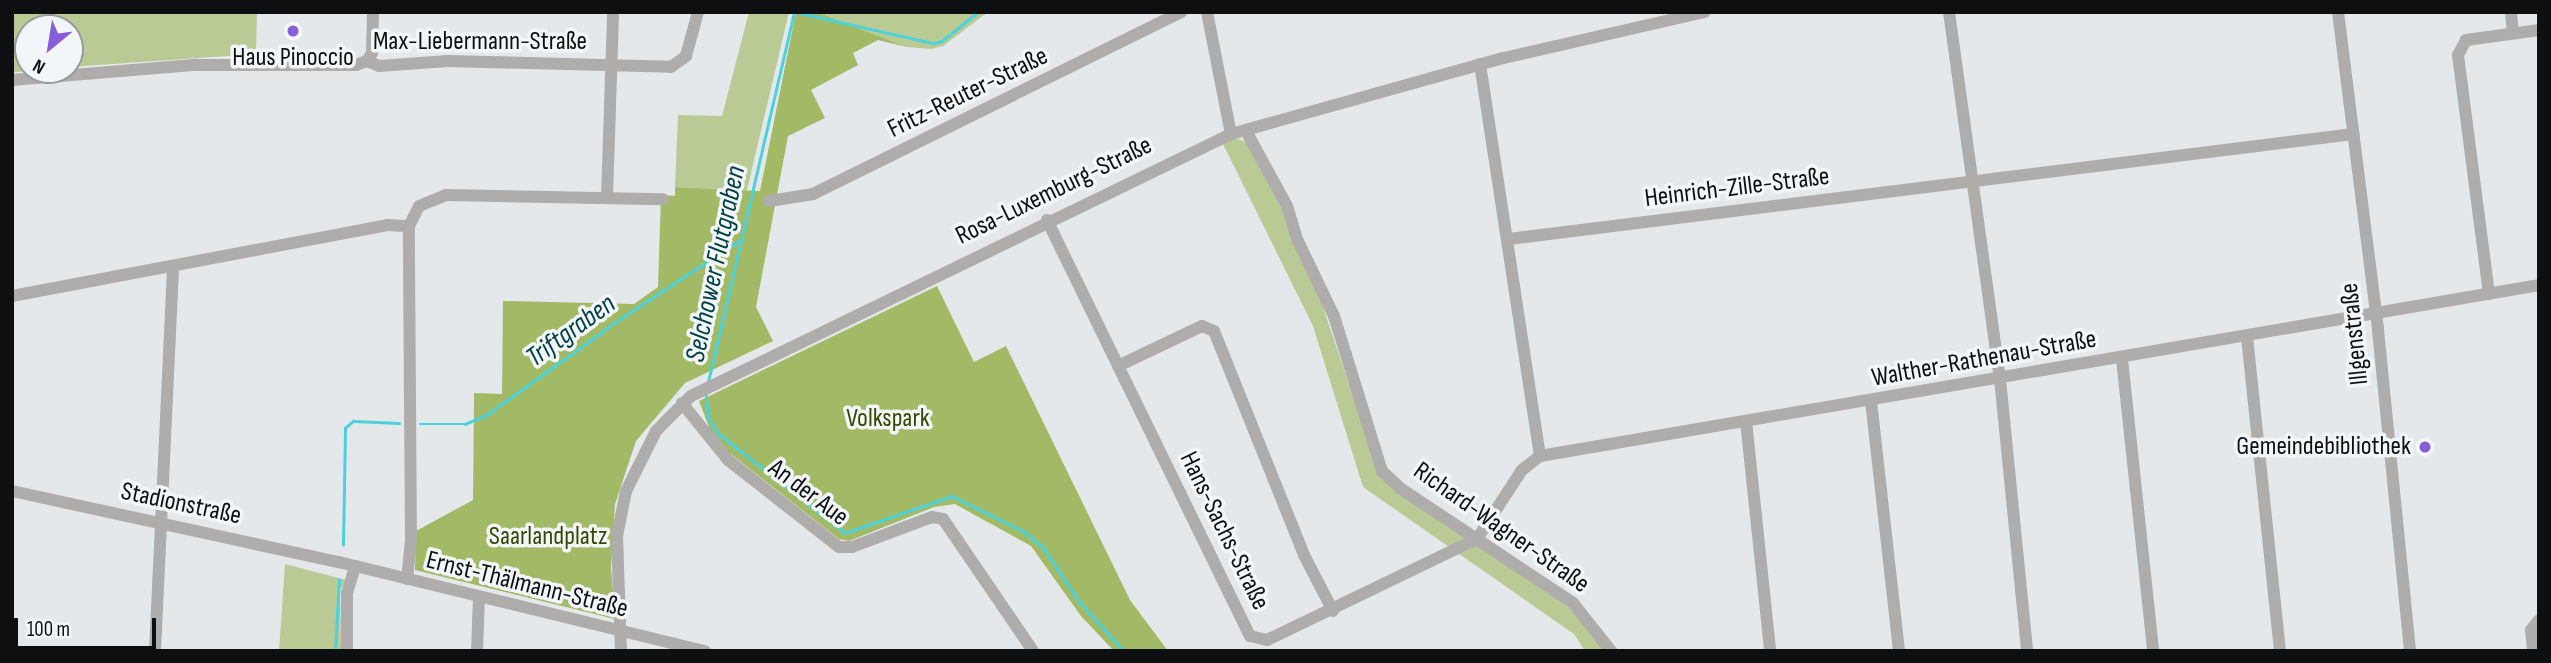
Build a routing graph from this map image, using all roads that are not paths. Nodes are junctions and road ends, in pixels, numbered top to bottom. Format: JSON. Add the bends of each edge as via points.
{"nodes":[{"id":1,"x":373,"y":12,"type":"edge"},
{"id":2,"x":613,"y":12,"type":"edge"},
{"id":3,"x":698,"y":12,"type":"edge"},
{"id":4,"x":1182,"y":12,"type":"edge"},
{"id":5,"x":1207,"y":12,"type":"edge"},
{"id":6,"x":1705,"y":12,"type":"edge"},
{"id":7,"x":1950,"y":12,"type":"edge"},
{"id":8,"x":2338,"y":12,"type":"edge"},
{"id":9,"x":2511,"y":12,"type":"edge"},
{"id":10,"x":2539,"y":30,"type":"edge"},
{"id":11,"x":2513,"y":33,"type":"junction"},
{"id":12,"x":367,"y":61,"type":"junction"},
{"id":13,"x":1480,"y":64,"type":"junction"},
{"id":14,"x":612,"y":66,"type":"junction"},
{"id":15,"x":12,"y":80,"type":"edge"},
{"id":16,"x":1246,"y":131,"type":"junction"},
{"id":17,"x":1231,"y":134,"type":"junction"},
{"id":18,"x":2353,"y":134,"type":"junction"},
{"id":19,"x":1971,"y":181,"type":"junction"},
{"id":20,"x":607,"y":197,"type":"junction"},
{"id":21,"x":663,"y":199,"type":"dead end"},
{"id":22,"x":769,"y":201,"type":"dead end"},
{"id":23,"x":1047,"y":219,"type":"junction"},
{"id":24,"x":410,"y":226,"type":"junction"},
{"id":25,"x":1509,"y":239,"type":"junction"},
{"id":26,"x":173,"y":267,"type":"junction"},
{"id":27,"x":2539,"y":285,"type":"edge"},
{"id":28,"x":2489,"y":294,"type":"junction"},
{"id":29,"x":12,"y":296,"type":"edge"},
{"id":30,"x":2376,"y":314,"type":"junction"},
{"id":31,"x":2247,"y":337,"type":"junction"},
{"id":32,"x":2122,"y":359,"type":"junction"},
{"id":33,"x":1118,"y":366,"type":"junction"},
{"id":34,"x":2000,"y":379,"type":"junction"},
{"id":35,"x":1871,"y":401,"type":"junction"},
{"id":36,"x":682,"y":403,"type":"junction"},
{"id":37,"x":1746,"y":421,"type":"junction"},
{"id":38,"x":1540,"y":456,"type":"junction"},
{"id":39,"x":12,"y":491,"type":"edge"},
{"id":40,"x":162,"y":523,"type":"junction"},
{"id":41,"x":1477,"y":539,"type":"junction"},
{"id":42,"x":339,"y":562,"type":"joint"},
{"id":43,"x":355,"y":566,"type":"junction"},
{"id":44,"x":407,"y":579,"type":"junction"},
{"id":45,"x":479,"y":597,"type":"junction"},
{"id":46,"x":1333,"y":611,"type":"junction"},
{"id":47,"x":2539,"y":620,"type":"edge"},
{"id":48,"x":620,"y":631,"type":"junction"},
{"id":49,"x":156,"y":651,"type":"edge"},
{"id":50,"x":347,"y":651,"type":"edge"},
{"id":51,"x":477,"y":651,"type":"edge"},
{"id":52,"x":621,"y":651,"type":"edge"},
{"id":53,"x":705,"y":651,"type":"edge"},
{"id":54,"x":1033,"y":651,"type":"edge"},
{"id":55,"x":1611,"y":651,"type":"edge"},
{"id":56,"x":1770,"y":651,"type":"edge"},
{"id":57,"x":1899,"y":651,"type":"edge"},
{"id":58,"x":2027,"y":651,"type":"edge"},
{"id":59,"x":2153,"y":651,"type":"edge"},
{"id":60,"x":2280,"y":651,"type":"edge"},
{"id":61,"x":2410,"y":651,"type":"edge"},
{"id":62,"x":2533,"y":651,"type":"edge"}],
"edges":[{"from":1,"to":12,"type":"street","via":[[372,53]]},
{"from":2,"to":14,"type":"street"},
{"from":3,"to":14,"type":"street","name":"Max-Liebermann-Straße","via":[[688,52],[676,65]]},
{"from":4,"to":22,"type":"street","name":"Fritz-Reuter-Straße","via":[[817,192]]},
{"from":5,"to":17,"type":"street"},
{"from":6,"to":13,"type":"street","name":"Rosa-Luxemburg-Straße"},
{"from":7,"to":19,"type":"street"},
{"from":8,"to":18,"type":"street","name":"Illgenstraße"},
{"from":9,"to":11,"type":"street"},
{"from":10,"to":11,"type":"street"},
{"from":11,"to":28,"type":"street","via":[[2466,40],[2458,55]]},
{"from":12,"to":14,"type":"street","name":"Max-Liebermann-Straße","via":[[379,66],[448,61]]},
{"from":12,"to":15,"type":"street","name":"Max-Liebermann-Straße","via":[[356,65],[196,65]]},
{"from":13,"to":16,"type":"street","name":"Rosa-Luxemburg-Straße"},
{"from":13,"to":25,"type":"street"},
{"from":14,"to":20,"type":"street"},
{"from":16,"to":17,"type":"street","name":"Rosa-Luxemburg-Straße"},
{"from":16,"to":41,"type":"street","name":"Richard-Wagner-Straße","via":[[1287,206],[1298,241],[1334,316],[1380,467],[1399,488]]},
{"from":17,"to":23,"type":"street","name":"Rosa-Luxemburg-Straße"},
{"from":18,"to":19,"type":"street","name":"Heinrich-Zille-Straße"},
{"from":18,"to":30,"type":"street","name":"Illgenstraße"},
{"from":19,"to":25,"type":"street","name":"Heinrich-Zille-Straße"},
{"from":19,"to":34,"type":"street"},
{"from":20,"to":21,"type":"street"},
{"from":20,"to":24,"type":"street","via":[[436,196],[419,206]]},
{"from":23,"to":33,"type":"street","name":"Hans-Sachs-Straße"},
{"from":23,"to":36,"type":"street","name":"Rosa-Luxemburg-Straße"},
{"from":24,"to":26,"type":"street","via":[[387,225]]},
{"from":24,"to":44,"type":"street","via":[[411,544]]},
{"from":25,"to":38,"type":"street"},
{"from":26,"to":29,"type":"street"},
{"from":26,"to":40,"type":"street"},
{"from":27,"to":28,"type":"street","name":"Walther-Rathenau-Straße"},
{"from":28,"to":30,"type":"street","name":"Walther-Rathenau-Straße"},
{"from":30,"to":31,"type":"street","name":"Walther-Rathenau-Straße"},
{"from":30,"to":61,"type":"street","name":"Illgenstraße"},
{"from":31,"to":32,"type":"street","name":"Walther-Rathenau-Straße"},
{"from":31,"to":60,"type":"street"},
{"from":32,"to":34,"type":"street","name":"Walther-Rathenau-Straße"},
{"from":32,"to":59,"type":"street"},
{"from":33,"to":46,"type":"street","name":"Hans-Sachs-Straße","via":[[1250,636],[1267,640]]},
{"from":33,"to":46,"type":"street","via":[[1202,326],[1214,331],[1304,555]]},
{"from":34,"to":35,"type":"street","name":"Walther-Rathenau-Straße"},
{"from":34,"to":58,"type":"street"},
{"from":35,"to":37,"type":"street","name":"Walther-Rathenau-Straße"},
{"from":35,"to":57,"type":"street"},
{"from":36,"to":48,"type":"street","name":"Rosa-Luxemburg-Straße","via":[[646,446],[626,488],[617,536]]},
{"from":36,"to":54,"type":"street","name":"An der Aue","via":[[728,460],[839,547],[852,547],[932,517],[943,519]]},
{"from":37,"to":38,"type":"street","name":"Walther-Rathenau-Straße"},
{"from":37,"to":56,"type":"street"},
{"from":38,"to":41,"type":"street","via":[[1522,470]]},
{"from":39,"to":40,"type":"street","name":"Stadionstraße"},
{"from":40,"to":42,"type":"street","name":"Stadionstraße"},
{"from":40,"to":49,"type":"street"},
{"from":41,"to":46,"type":"street","name":"Hans-Sachs-Straße"},
{"from":41,"to":55,"type":"street","name":"Richard-Wagner-Straße","via":[[1573,603]]},
{"from":42,"to":43,"type":"street","name":"Ernst-Thälmann-Straße"},
{"from":43,"to":44,"type":"street","name":"Ernst-Thälmann-Straße"},
{"from":43,"to":50,"type":"street","via":[[347,593]]},
{"from":44,"to":45,"type":"street","name":"Ernst-Thälmann-Straße"},
{"from":45,"to":48,"type":"street","name":"Ernst-Thälmann-Straße"},
{"from":45,"to":51,"type":"street"},
{"from":47,"to":62,"type":"street","via":[[2531,630]]},
{"from":48,"to":52,"type":"street","name":"Rosa-Luxemburg-Straße"},
{"from":48,"to":53,"type":"street","name":"Ernst-Thälmann-Straße"}]}
